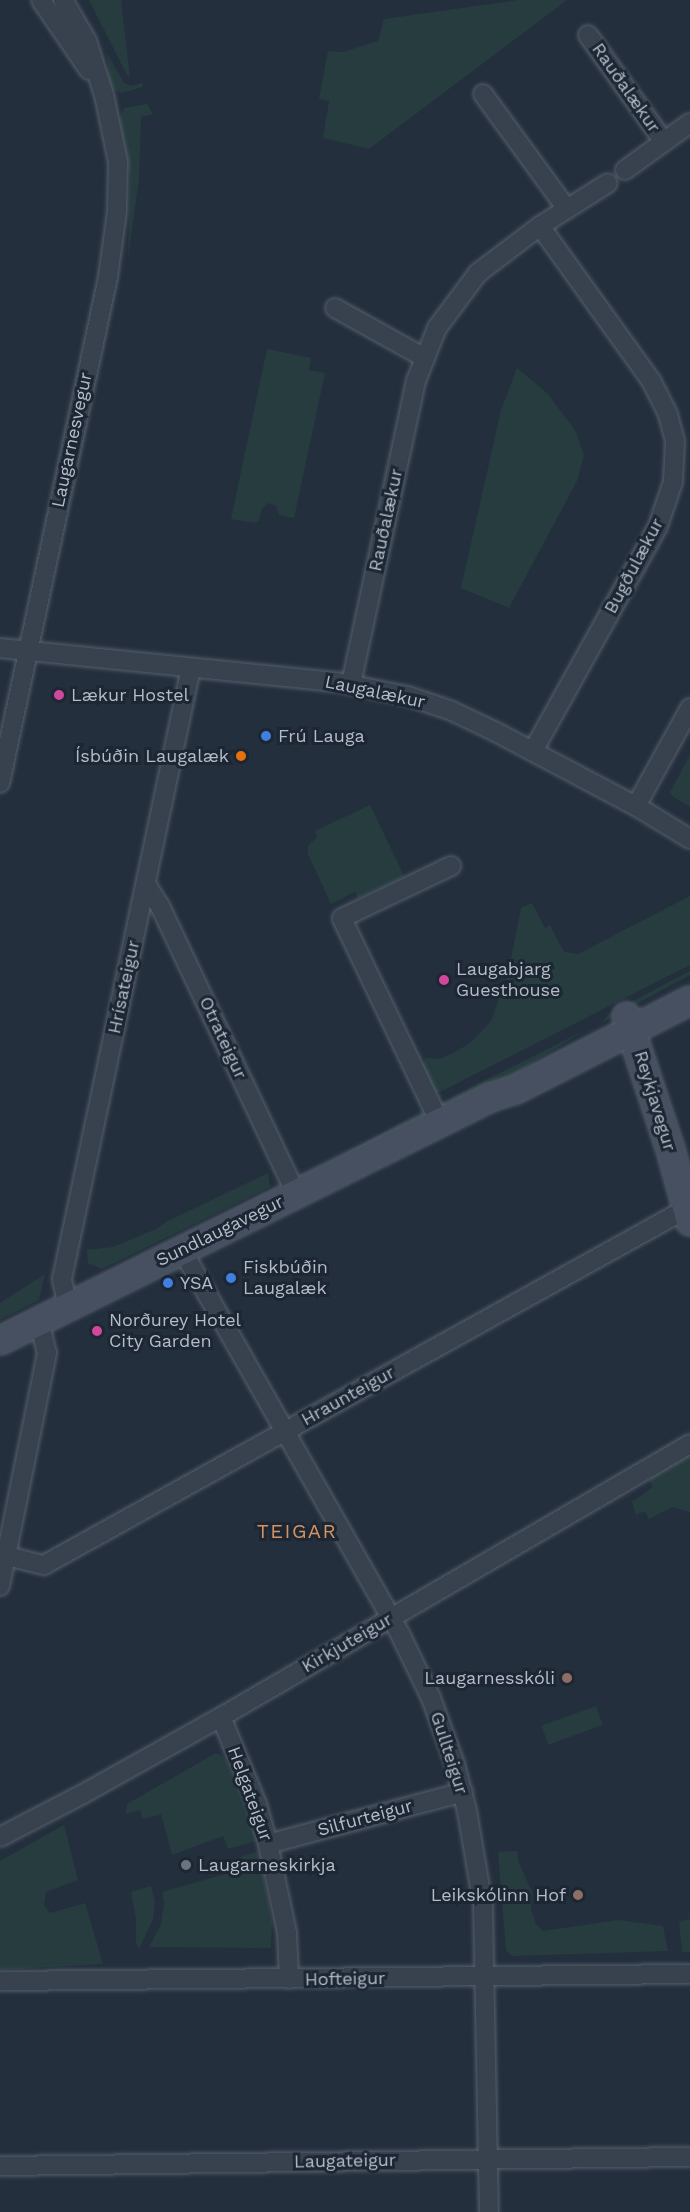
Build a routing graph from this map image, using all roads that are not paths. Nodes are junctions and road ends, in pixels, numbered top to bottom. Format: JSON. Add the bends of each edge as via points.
{"nodes":[{"id":1,"x":41,"y":0,"type":"edge"},
{"id":2,"x":63,"y":0,"type":"edge"},
{"id":3,"x":588,"y":35,"type":"dead end"},
{"id":4,"x":483,"y":94,"type":"dead end"},
{"id":5,"x":104,"y":95,"type":"junction"},
{"id":6,"x":690,"y":123,"type":"edge"},
{"id":7,"x":664,"y":142,"type":"junction"},
{"id":8,"x":625,"y":171,"type":"dead end"},
{"id":9,"x":608,"y":183,"type":"dead end"},
{"id":10,"x":567,"y":209,"type":"junction"},
{"id":11,"x":540,"y":226,"type":"junction"},
{"id":12,"x":335,"y":308,"type":"dead end"},
{"id":13,"x":423,"y":357,"type":"junction"},
{"id":14,"x":0,"y":648,"type":"edge"},
{"id":15,"x":27,"y":651,"type":"junction"},
{"id":16,"x":191,"y":668,"type":"junction"},
{"id":17,"x":351,"y":684,"type":"junction"},
{"id":18,"x":690,"y":708,"type":"edge"},
{"id":19,"x":533,"y":751,"type":"junction"},
{"id":20,"x":0,"y":783,"type":"edge"},
{"id":21,"x":636,"y":806,"type":"junction"},
{"id":22,"x":690,"y":838,"type":"edge"},
{"id":23,"x":451,"y":866,"type":"dead end"},
{"id":24,"x":146,"y":884,"type":"junction"},
{"id":25,"x":690,"y":985,"type":"edge"},
{"id":26,"x":690,"y":1000,"type":"edge"},
{"id":27,"x":629,"y":1023,"type":"junction"},
{"id":28,"x":440,"y":1123,"type":"junction"},
{"id":29,"x":296,"y":1194,"type":"junction"},
{"id":30,"x":688,"y":1215,"type":"edge"},
{"id":31,"x":182,"y":1250,"type":"junction"},
{"id":32,"x":68,"y":1306,"type":"junction"},
{"id":33,"x":39,"y":1320,"type":"junction"},
{"id":34,"x":0,"y":1340,"type":"edge"},
{"id":35,"x":284,"y":1432,"type":"junction"},
{"id":36,"x":690,"y":1444,"type":"edge"},
{"id":37,"x":7,"y":1556,"type":"junction"},
{"id":38,"x":0,"y":1586,"type":"edge"},
{"id":39,"x":391,"y":1618,"type":"junction"},
{"id":40,"x":221,"y":1717,"type":"junction"},
{"id":41,"x":463,"y":1792,"type":"junction"},
{"id":42,"x":0,"y":1837,"type":"edge"},
{"id":43,"x":268,"y":1844,"type":"junction"},
{"id":44,"x":690,"y":1974,"type":"edge"},
{"id":45,"x":486,"y":1977,"type":"junction"},
{"id":46,"x":289,"y":1979,"type":"junction"},
{"id":47,"x":0,"y":1981,"type":"edge"},
{"id":48,"x":690,"y":2157,"type":"edge"},
{"id":49,"x":488,"y":2159,"type":"junction"},
{"id":50,"x":0,"y":2166,"type":"edge"},
{"id":51,"x":489,"y":2212,"type":"edge"}],
"edges":[{"from":1,"to":5,"type":"street","name":"Laugarnesvegur"},
{"from":2,"to":5,"type":"street","name":"Laugarnesvegur","via":[[87,41]]},
{"from":3,"to":7,"type":"street","name":"Rauðalækur"},
{"from":4,"to":10,"type":"street"},
{"from":5,"to":15,"type":"street","name":"Laugarnesvegur","via":[[118,162],[117,212],[108,277]]},
{"from":6,"to":7,"type":"street","name":"Rauðalækur"},
{"from":7,"to":8,"type":"street","name":"Rauðalækur"},
{"from":9,"to":10,"type":"street","name":"Rauðalækur"},
{"from":10,"to":11,"type":"street","name":"Rauðalækur"},
{"from":11,"to":13,"type":"street","name":"Rauðalækur","via":[[478,273],[437,328]]},
{"from":11,"to":19,"type":"street","name":"Bugðulækur","via":[[652,382],[668,414],[675,441],[674,482],[658,526]]},
{"from":12,"to":13,"type":"street"},
{"from":13,"to":17,"type":"street","name":"Rauðalækur"},
{"from":14,"to":15,"type":"street","name":"Laugalækur"},
{"from":15,"to":16,"type":"street","name":"Laugalækur"},
{"from":15,"to":20,"type":"street","name":"Laugarnesvegur"},
{"from":16,"to":17,"type":"street","name":"Laugalækur"},
{"from":16,"to":24,"type":"street","name":"Hrísateigur"},
{"from":17,"to":19,"type":"street","name":"Laugalækur","via":[[408,696],[452,711]]},
{"from":18,"to":21,"type":"street"},
{"from":19,"to":21,"type":"street","name":"Laugalækur"},
{"from":21,"to":22,"type":"street","name":"Laugalækur"},
{"from":23,"to":28,"type":"street","via":[[342,918]]},
{"from":24,"to":29,"type":"street","name":"Otrateigur","via":[[160,906]]},
{"from":24,"to":32,"type":"street","name":"Hrísateigur","via":[[63,1273]]},
{"from":25,"to":27,"type":"street","name":"Sundlaugavegur"},
{"from":26,"to":27,"type":"street","name":"Sundlaugavegur"},
{"from":27,"to":28,"type":"street","name":"Sundlaugavegur","via":[[514,1089]]},
{"from":27,"to":30,"type":"street","name":"Reykjavegur"},
{"from":28,"to":29,"type":"street","name":"Sundlaugavegur"},
{"from":29,"to":31,"type":"street","name":"Sundlaugavegur"},
{"from":30,"to":35,"type":"street","name":"Hraunteigur"},
{"from":31,"to":32,"type":"street","name":"Sundlaugavegur"},
{"from":31,"to":35,"type":"street","name":"Gullteigur"},
{"from":32,"to":33,"type":"street","name":"Sundlaugavegur"},
{"from":33,"to":34,"type":"street","name":"Sundlaugavegur"},
{"from":33,"to":37,"type":"street","via":[[47,1353]]},
{"from":35,"to":37,"type":"street","name":"Hraunteigur","via":[[44,1565]]},
{"from":35,"to":39,"type":"street","name":"Gullteigur"},
{"from":36,"to":39,"type":"street","name":"Kirkjuteigur"},
{"from":37,"to":38,"type":"street"},
{"from":39,"to":40,"type":"street","name":"Kirkjuteigur"},
{"from":39,"to":41,"type":"street","name":"Gullteigur","via":[[431,1698]]},
{"from":40,"to":42,"type":"street","name":"Kirkjuteigur"},
{"from":40,"to":43,"type":"street","name":"Helgateigur","via":[[257,1804]]},
{"from":41,"to":43,"type":"street","name":"Silfurteigur"},
{"from":41,"to":45,"type":"street","name":"Gullteigur","via":[[482,1896]]},
{"from":43,"to":46,"type":"street","name":"Helgateigur","via":[[286,1933]]},
{"from":44,"to":45,"type":"street","name":"Hofteigur"},
{"from":45,"to":46,"type":"street","name":"Hofteigur"},
{"from":45,"to":49,"type":"street","name":"Gullteigur"},
{"from":46,"to":47,"type":"street","name":"Hofteigur"},
{"from":48,"to":49,"type":"street","name":"Laugateigur"},
{"from":49,"to":50,"type":"street","name":"Laugateigur"},
{"from":49,"to":51,"type":"street","name":"Gullteigur"}]}
